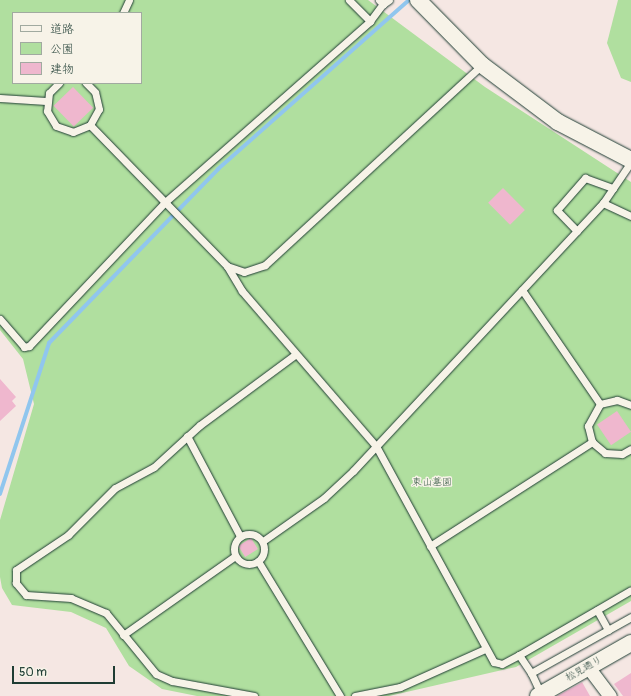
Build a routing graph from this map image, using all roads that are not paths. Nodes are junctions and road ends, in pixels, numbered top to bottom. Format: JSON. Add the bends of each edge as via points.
{"nodes":[{"id":1,"x":129,"y":0,"type":"edge"},
{"id":2,"x":349,"y":0,"type":"edge"},
{"id":3,"x":418,"y":0,"type":"edge"},
{"id":4,"x":384,"y":1,"type":"edge"},
{"id":5,"x":123,"y":12,"type":"edge"},
{"id":6,"x":370,"y":21,"type":"junction"},
{"id":7,"x":482,"y":64,"type":"junction"},
{"id":8,"x":58,"y":84,"type":"edge"},
{"id":9,"x":88,"y":84,"type":"edge"},
{"id":10,"x":0,"y":98,"type":"edge"},
{"id":11,"x":46,"y":101,"type":"junction"},
{"id":12,"x":90,"y":125,"type":"junction"},
{"id":13,"x":631,"y":161,"type":"edge"},
{"id":14,"x":614,"y":188,"type":"junction"},
{"id":15,"x":165,"y":202,"type":"junction"},
{"id":16,"x":603,"y":203,"type":"junction"},
{"id":17,"x":631,"y":216,"type":"edge"},
{"id":18,"x":577,"y":231,"type":"junction"},
{"id":19,"x":227,"y":266,"type":"junction"},
{"id":20,"x":522,"y":290,"type":"junction"},
{"id":21,"x":0,"y":319,"type":"edge"},
{"id":22,"x":296,"y":354,"type":"junction"},
{"id":23,"x":600,"y":404,"type":"junction"},
{"id":24,"x":631,"y":405,"type":"edge"},
{"id":25,"x":187,"y":436,"type":"junction"},
{"id":26,"x":592,"y":442,"type":"junction"},
{"id":27,"x":376,"y":446,"type":"junction"},
{"id":28,"x":631,"y":451,"type":"edge"},
{"id":29,"x":240,"y":536,"type":"junction"},
{"id":30,"x":262,"y":542,"type":"junction"},
{"id":31,"x":430,"y":546,"type":"junction"},
{"id":32,"x":235,"y":556,"type":"junction"},
{"id":33,"x":258,"y":561,"type":"junction"},
{"id":34,"x":631,"y":590,"type":"edge"},
{"id":35,"x":597,"y":610,"type":"junction"},
{"id":36,"x":631,"y":617,"type":"edge"},
{"id":37,"x":608,"y":630,"type":"junction"},
{"id":38,"x":123,"y":635,"type":"junction"},
{"id":39,"x":631,"y":643,"type":"edge"},
{"id":40,"x":485,"y":649,"type":"junction"},
{"id":41,"x":519,"y":655,"type":"junction"},
{"id":42,"x":588,"y":667,"type":"junction"},
{"id":43,"x":531,"y":673,"type":"junction"},
{"id":44,"x":540,"y":695,"type":"edge"},
{"id":45,"x":254,"y":696,"type":"edge"},
{"id":46,"x":340,"y":696,"type":"edge"},
{"id":47,"x":355,"y":696,"type":"edge"},
{"id":48,"x":610,"y":696,"type":"edge"}],
"edges":[{"from":1,"to":5,"type":"lane"},
{"from":2,"to":6,"type":"lane"},
{"from":3,"to":7,"type":"street"},
{"from":4,"to":6,"type":"lane"},
{"from":6,"to":15,"type":"lane"},
{"from":7,"to":13,"type":"street","via":[[558,122]]},
{"from":7,"to":19,"type":"lane","via":[[265,265],[244,272]]},
{"from":8,"to":11,"type":"lane"},
{"from":9,"to":12,"type":"lane","via":[[99,100],[97,114]]},
{"from":10,"to":11,"type":"lane"},
{"from":11,"to":12,"type":"lane","via":[[50,119],[60,128],[73,132]]},
{"from":12,"to":15,"type":"lane"},
{"from":13,"to":14,"type":"lane"},
{"from":14,"to":16,"type":"lane"},
{"from":14,"to":18,"type":"lane","via":[[585,178],[557,210]]},
{"from":15,"to":19,"type":"lane"},
{"from":15,"to":21,"type":"lane","via":[[29,346],[24,347]]},
{"from":16,"to":17,"type":"lane"},
{"from":16,"to":18,"type":"lane"},
{"from":18,"to":20,"type":"lane"},
{"from":19,"to":22,"type":"lane","via":[[242,291]]},
{"from":20,"to":23,"type":"lane"},
{"from":20,"to":27,"type":"lane"},
{"from":22,"to":25,"type":"lane"},
{"from":22,"to":27,"type":"lane"},
{"from":23,"to":24,"type":"lane","via":[[617,400]]},
{"from":23,"to":26,"type":"lane","via":[[589,422]]},
{"from":25,"to":29,"type":"lane"},
{"from":25,"to":38,"type":"lane","via":[[154,467],[115,488],[68,535],[16,570],[20,591],[90,603],[106,613]]},
{"from":26,"to":28,"type":"lane","via":[[605,453]]},
{"from":26,"to":31,"type":"lane"},
{"from":27,"to":30,"type":"lane","via":[[324,498]]},
{"from":27,"to":31,"type":"lane"},
{"from":29,"to":30,"type":"lane","via":[[253,534]]},
{"from":29,"to":32,"type":"lane","via":[[234,545]]},
{"from":30,"to":33,"type":"lane","via":[[264,552]]},
{"from":31,"to":40,"type":"lane"},
{"from":32,"to":33,"type":"lane","via":[[245,564]]},
{"from":32,"to":38,"type":"lane"},
{"from":33,"to":46,"type":"lane"},
{"from":34,"to":35,"type":"lane"},
{"from":35,"to":37,"type":"lane"},
{"from":35,"to":41,"type":"lane"},
{"from":36,"to":37,"type":"lane"},
{"from":37,"to":43,"type":"lane"},
{"from":38,"to":45,"type":"lane","via":[[156,674],[172,680]]},
{"from":39,"to":42,"type":"street","name":"松見通り"},
{"from":40,"to":41,"type":"lane","via":[[494,662],[502,664]]},
{"from":40,"to":47,"type":"lane","via":[[400,687]]},
{"from":41,"to":43,"type":"lane"},
{"from":42,"to":44,"type":"street","name":"松見通り"},
{"from":42,"to":48,"type":"street"},
{"from":43,"to":44,"type":"lane"}]}
